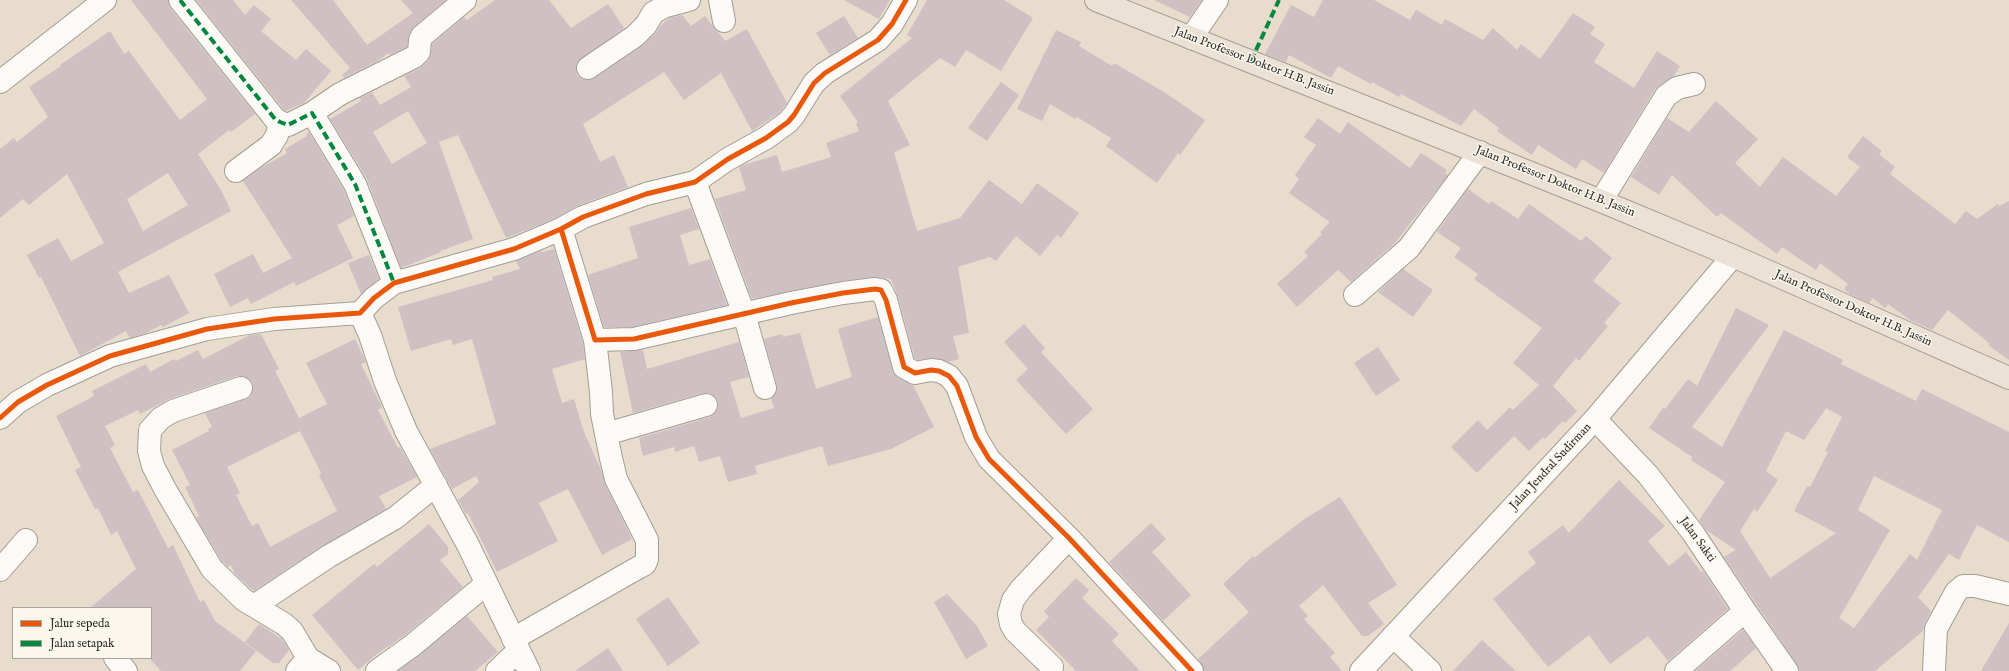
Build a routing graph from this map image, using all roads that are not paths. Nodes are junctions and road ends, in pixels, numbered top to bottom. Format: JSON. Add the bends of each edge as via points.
{"nodes":[{"id":1,"x":104,"y":0,"type":"edge"},
{"id":2,"x":180,"y":0,"type":"edge"},
{"id":3,"x":465,"y":0,"type":"edge"},
{"id":4,"x":689,"y":0,"type":"edge"},
{"id":5,"x":720,"y":0,"type":"edge"},
{"id":6,"x":906,"y":0,"type":"edge"},
{"id":7,"x":1096,"y":0,"type":"edge"},
{"id":8,"x":1217,"y":0,"type":"edge"},
{"id":9,"x":724,"y":21,"type":"dead end"},
{"id":10,"x":1191,"y":38,"type":"junction"},
{"id":11,"x":588,"y":68,"type":"dead end"},
{"id":12,"x":0,"y":82,"type":"edge"},
{"id":13,"x":1694,"y":84,"type":"dead end"},
{"id":14,"x":312,"y":113,"type":"junction"},
{"id":15,"x":280,"y":122,"type":"junction"},
{"id":16,"x":1480,"y":152,"type":"junction"},
{"id":17,"x":236,"y":171,"type":"dead end"},
{"id":18,"x":695,"y":182,"type":"junction"},
{"id":19,"x":1601,"y":201,"type":"junction"},
{"id":20,"x":561,"y":229,"type":"junction"},
{"id":21,"x":1733,"y":256,"type":"junction"},
{"id":22,"x":394,"y":283,"type":"junction"},
{"id":23,"x":1355,"y":295,"type":"dead end"},
{"id":24,"x":360,"y":313,"type":"junction"},
{"id":25,"x":744,"y":314,"type":"junction"},
{"id":26,"x":596,"y":340,"type":"junction"},
{"id":27,"x":2009,"y":378,"type":"edge"},
{"id":28,"x":241,"y":388,"type":"dead end"},
{"id":29,"x":765,"y":388,"type":"dead end"},
{"id":30,"x":706,"y":405,"type":"dead end"},
{"id":31,"x":0,"y":418,"type":"edge"},
{"id":32,"x":1595,"y":419,"type":"junction"},
{"id":33,"x":606,"y":434,"type":"junction"},
{"id":34,"x":436,"y":485,"type":"junction"},
{"id":35,"x":1069,"y":538,"type":"junction"},
{"id":36,"x":26,"y":540,"type":"dead end"},
{"id":37,"x":0,"y":570,"type":"edge"},
{"id":38,"x":486,"y":584,"type":"junction"},
{"id":39,"x":2009,"y":594,"type":"edge"},
{"id":40,"x":254,"y":606,"type":"junction"},
{"id":41,"x":1744,"y":611,"type":"junction"},
{"id":42,"x":1393,"y":636,"type":"junction"},
{"id":43,"x":516,"y":645,"type":"junction"},
{"id":44,"x":116,"y":659,"type":"edge"},
{"id":45,"x":302,"y":665,"type":"edge"},
{"id":46,"x":1052,"y":667,"type":"dead end"},
{"id":47,"x":126,"y":671,"type":"edge"},
{"id":48,"x":329,"y":671,"type":"edge"},
{"id":49,"x":377,"y":671,"type":"edge"},
{"id":50,"x":497,"y":671,"type":"edge"},
{"id":51,"x":530,"y":671,"type":"edge"},
{"id":52,"x":1192,"y":671,"type":"edge"},
{"id":53,"x":1360,"y":671,"type":"edge"},
{"id":54,"x":1430,"y":671,"type":"edge"},
{"id":55,"x":1676,"y":671,"type":"edge"},
{"id":56,"x":1787,"y":671,"type":"edge"},
{"id":57,"x":1934,"y":671,"type":"edge"}],
"edges":[{"from":1,"to":12,"type":"street"},
{"from":2,"to":15,"type":"street"},
{"from":3,"to":14,"type":"street","via":[[422,36],[419,52],[414,57],[340,94]]},
{"from":4,"to":11,"type":"street","via":[[663,7],[653,14],[635,36]]},
{"from":5,"to":9,"type":"street"},
{"from":6,"to":18,"type":"street","via":[[892,24],[878,40],[825,73],[814,83],[788,122]]},
{"from":7,"to":10,"type":"highway","name":"Jalan Professor Doktor H.B. Jassin"},
{"from":8,"to":10,"type":"street"},
{"from":10,"to":16,"type":"highway","name":"Jalan Professor Doktor H.B. Jassin"},
{"from":13,"to":19,"type":"street","via":[[1677,88],[1666,96]]},
{"from":14,"to":15,"type":"street","via":[[288,125]]},
{"from":14,"to":22,"type":"street","via":[[355,184]]},
{"from":15,"to":17,"type":"street","via":[[271,145]]},
{"from":16,"to":19,"type":"highway","name":"Jalan Professor Doktor H.B. Jassin"},
{"from":16,"to":23,"type":"street","via":[[1409,248]]},
{"from":18,"to":20,"type":"street","via":[[628,201],[584,217]]},
{"from":18,"to":25,"type":"street"},
{"from":19,"to":21,"type":"highway","name":"Jalan Professor Doktor H.B. Jassin"},
{"from":20,"to":22,"type":"street","via":[[514,249]]},
{"from":20,"to":26,"type":"street"},
{"from":21,"to":27,"type":"highway","name":"Jalan Professor Doktor H.B. Jassin"},
{"from":21,"to":32,"type":"street","name":"Jalan Jendral Sudirman"},
{"from":22,"to":24,"type":"street"},
{"from":24,"to":31,"type":"street","via":[[274,319],[207,329],[110,356],[47,385],[18,402]]},
{"from":24,"to":34,"type":"street","via":[[400,417]]},
{"from":25,"to":26,"type":"street","via":[[634,339]]},
{"from":25,"to":29,"type":"street"},
{"from":25,"to":35,"type":"street","via":[[843,293],[881,290],[904,367],[915,373],[931,370],[949,376],[957,386],[976,437],[989,459]]},
{"from":26,"to":33,"type":"street"},
{"from":28,"to":40,"type":"street","via":[[173,411],[155,423],[148,440],[153,466],[212,569],[231,590]]},
{"from":30,"to":33,"type":"street"},
{"from":32,"to":41,"type":"street","name":"Jalan Sakti","via":[[1662,492],[1697,538]]},
{"from":32,"to":42,"type":"street","name":"Jalan Jendral Sudirman"},
{"from":33,"to":43,"type":"street","via":[[616,479],[647,540],[645,564]]},
{"from":34,"to":38,"type":"street"},
{"from":34,"to":40,"type":"street","via":[[395,518],[329,556]]},
{"from":35,"to":46,"type":"street","via":[[1021,589],[1013,600],[1009,614],[1016,632]]},
{"from":35,"to":52,"type":"street"},
{"from":36,"to":37,"type":"street"},
{"from":38,"to":43,"type":"street"},
{"from":38,"to":49,"type":"street","via":[[413,645]]},
{"from":39,"to":57,"type":"street","via":[[1975,586],[1963,586],[1956,592],[1936,629]]},
{"from":40,"to":45,"type":"street","via":[[292,631]]},
{"from":41,"to":55,"type":"street"},
{"from":41,"to":56,"type":"street","name":"Jalan Sakti"},
{"from":42,"to":53,"type":"street","name":"Jalan Jendral Sudirman"},
{"from":42,"to":54,"type":"street"},
{"from":43,"to":50,"type":"street"},
{"from":43,"to":51,"type":"street"},
{"from":44,"to":47,"type":"street"},
{"from":45,"to":48,"type":"street"}]}
